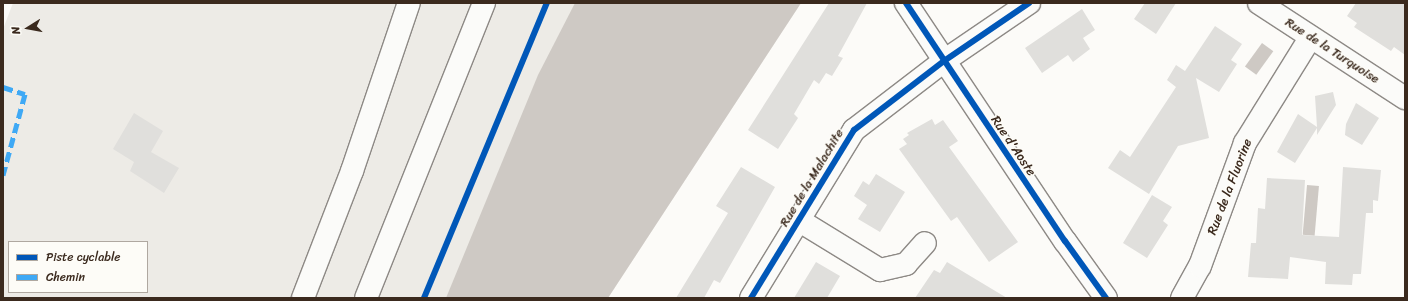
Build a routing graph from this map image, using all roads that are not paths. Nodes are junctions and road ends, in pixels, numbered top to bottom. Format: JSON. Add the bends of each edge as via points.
{"nodes":[{"id":1,"x":408,"y":3,"type":"edge"},
{"id":2,"x":484,"y":3,"type":"edge"},
{"id":3,"x":906,"y":3,"type":"edge"},
{"id":4,"x":1029,"y":3,"type":"edge"},
{"id":5,"x":1259,"y":3,"type":"edge"},
{"id":6,"x":1310,"y":38,"type":"junction"},
{"id":7,"x":944,"y":61,"type":"junction"},
{"id":8,"x":1405,"y":98,"type":"edge"},
{"id":9,"x":800,"y":221,"type":"junction"},
{"id":10,"x":925,"y":243,"type":"dead end"},
{"id":11,"x":303,"y":298,"type":"edge"},
{"id":12,"x":366,"y":298,"type":"edge"},
{"id":13,"x":751,"y":298,"type":"edge"},
{"id":14,"x":1106,"y":298,"type":"edge"},
{"id":15,"x":1182,"y":298,"type":"edge"}],
"edges":[{"from":1,"to":11,"type":"street","via":[[352,172]]},
{"from":2,"to":12,"type":"street"},
{"from":3,"to":7,"type":"street","name":"Rue d'Aoste"},
{"from":4,"to":7,"type":"street","name":"Rue de la Malachite"},
{"from":5,"to":6,"type":"street","name":"Rue de la Turquoise"},
{"from":6,"to":8,"type":"street","name":"Rue de la Turquoise"},
{"from":6,"to":15,"type":"street","name":"Rue de la Fluorine","via":[[1245,143],[1200,266]]},
{"from":7,"to":9,"type":"street","name":"Rue de la Malachite","via":[[854,130]]},
{"from":7,"to":14,"type":"street","name":"Rue d'Aoste"},
{"from":9,"to":10,"type":"street","via":[[880,270],[906,264]]},
{"from":9,"to":13,"type":"street","name":"Rue de la Malachite"}]}
